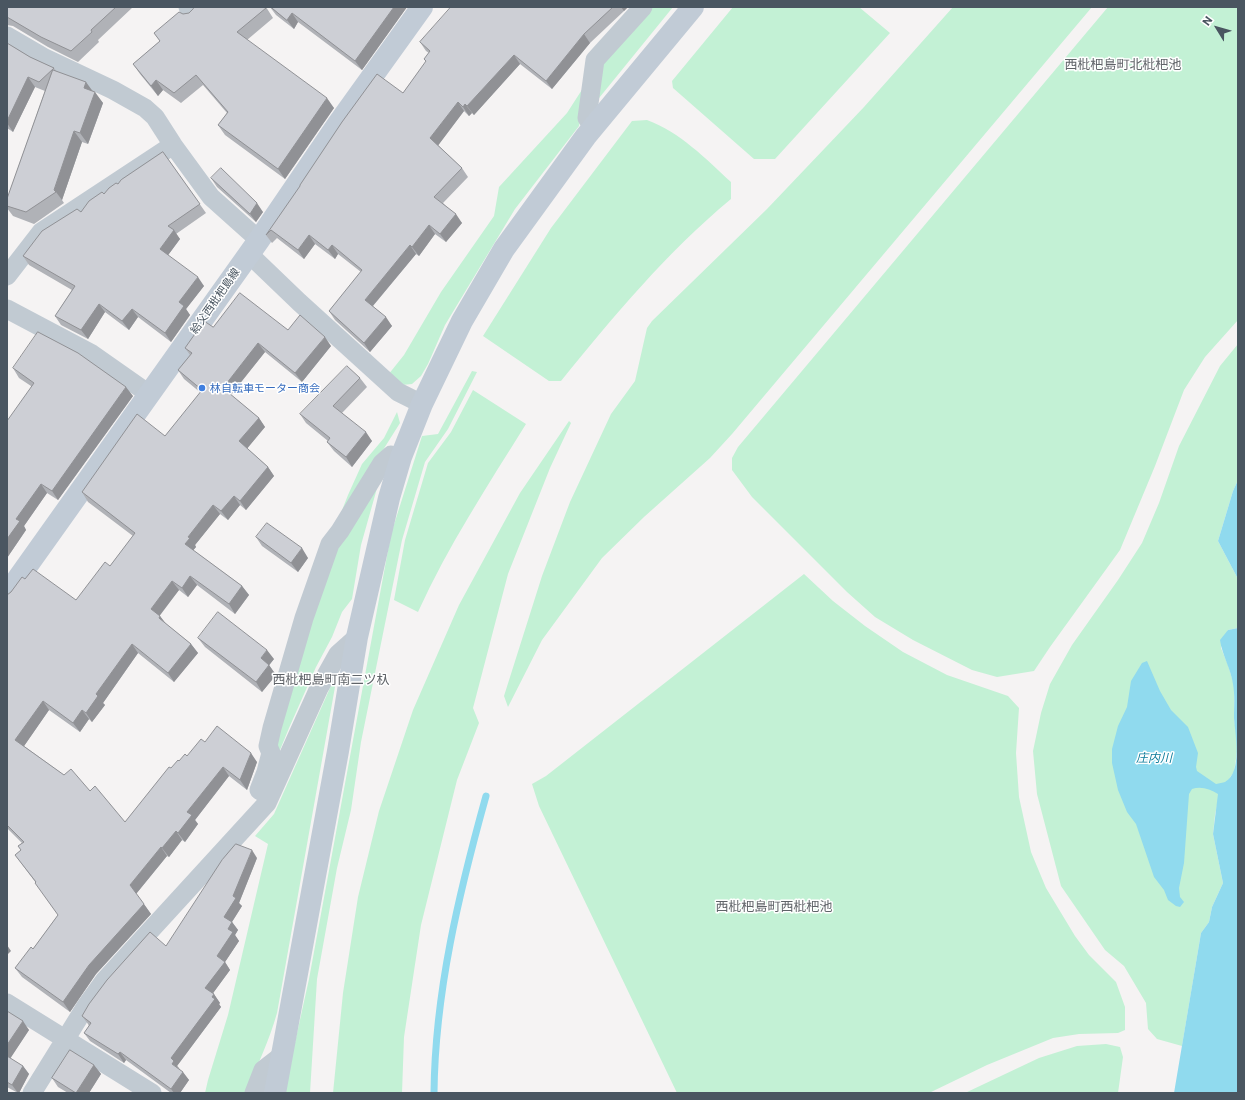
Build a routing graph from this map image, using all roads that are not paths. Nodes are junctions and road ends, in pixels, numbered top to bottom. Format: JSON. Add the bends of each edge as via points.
{"nodes":[{"id":1,"x":422,"y":7,"type":"edge"},
{"id":2,"x":643,"y":7,"type":"edge"},
{"id":3,"x":693,"y":7,"type":"edge"},
{"id":4,"x":7,"y":36,"type":"edge"},
{"id":5,"x":593,"y":127,"type":"junction"},
{"id":6,"x":173,"y":145,"type":"junction"},
{"id":7,"x":254,"y":247,"type":"junction"},
{"id":8,"x":7,"y":276,"type":"edge"},
{"id":9,"x":7,"y":310,"type":"edge"},
{"id":10,"x":149,"y":394,"type":"junction"},
{"id":11,"x":422,"y":404,"type":"junction"},
{"id":12,"x":402,"y":457,"type":"junction"},
{"id":13,"x":7,"y":594,"type":"edge"},
{"id":14,"x":358,"y":637,"type":"junction"},
{"id":15,"x":270,"y":797,"type":"junction"},
{"id":16,"x":7,"y":1003,"type":"edge"},
{"id":17,"x":66,"y":1039,"type":"junction"},
{"id":18,"x":281,"y":1056,"type":"junction"},
{"id":19,"x":32,"y":1093,"type":"edge"},
{"id":20,"x":152,"y":1093,"type":"edge"},
{"id":21,"x":254,"y":1093,"type":"edge"},
{"id":22,"x":275,"y":1093,"type":"edge"}],
"edges":[{"from":1,"to":7,"type":"street","name":"給父西枇杷島線"},
{"from":2,"to":5,"type":"street","via":[[595,60],[587,118]]},
{"from":3,"to":5,"type":"street"},
{"from":4,"to":6,"type":"street","via":[[145,108],[155,117]]},
{"from":5,"to":11,"type":"street","via":[[504,249],[462,320]]},
{"from":6,"to":7,"type":"street","via":[[211,197]]},
{"from":6,"to":8,"type":"street","via":[[41,232]]},
{"from":7,"to":10,"type":"street","name":"給父西枇杷島線"},
{"from":7,"to":11,"type":"street","via":[[299,302],[398,392]]},
{"from":9,"to":10,"type":"street","via":[[92,354]]},
{"from":10,"to":13,"type":"street","name":"給父西枇杷島線"},
{"from":11,"to":12,"type":"street"},
{"from":12,"to":14,"type":"street","via":[[389,498]]},
{"from":12,"to":15,"type":"street","via":[[392,455],[382,463],[330,544],[304,618],[272,728],[268,746],[271,753],[259,790]]},
{"from":14,"to":15,"type":"street","via":[[338,654],[319,688]]},
{"from":14,"to":18,"type":"street"},
{"from":15,"to":17,"type":"street","via":[[104,981]]},
{"from":16,"to":17,"type":"street"},
{"from":17,"to":19,"type":"street"},
{"from":17,"to":20,"type":"street"},
{"from":18,"to":21,"type":"street","via":[[263,1070]]},
{"from":18,"to":22,"type":"street"}]}
